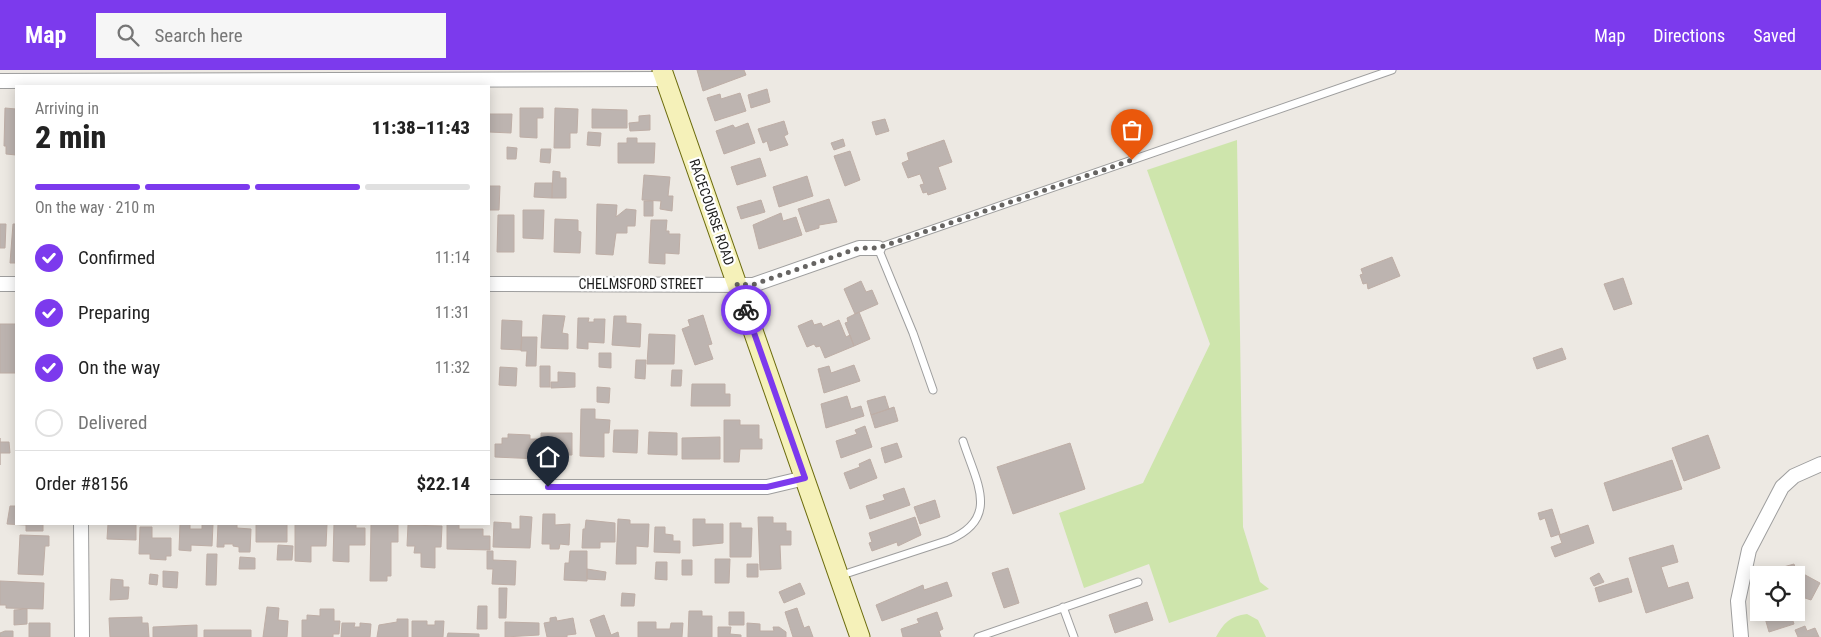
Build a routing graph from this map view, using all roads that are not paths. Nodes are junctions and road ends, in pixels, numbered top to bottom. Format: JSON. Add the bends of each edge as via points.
{"nodes":[{"id":1,"x":1392,"y":70,"type":"edge"},
{"id":2,"x":664,"y":75,"type":"edge"},
{"id":3,"x":0,"y":82,"type":"edge"},
{"id":4,"x":878,"y":248,"type":"junction"},
{"id":5,"x":0,"y":284,"type":"edge"},
{"id":6,"x":15,"y":284,"type":"edge"},
{"id":7,"x":490,"y":284,"type":"edge"},
{"id":8,"x":737,"y":284,"type":"junction"},
{"id":9,"x":933,"y":390,"type":"dead end"},
{"id":10,"x":963,"y":441,"type":"dead end"},
{"id":11,"x":1821,"y":464,"type":"edge"},
{"id":12,"x":805,"y":478,"type":"junction"},
{"id":13,"x":490,"y":487,"type":"edge"},
{"id":14,"x":81,"y":525,"type":"edge"},
{"id":15,"x":839,"y":576,"type":"junction"},
{"id":16,"x":1138,"y":582,"type":"dead end"},
{"id":17,"x":1063,"y":607,"type":"junction"},
{"id":18,"x":82,"y":637,"type":"edge"},
{"id":19,"x":860,"y":637,"type":"edge"},
{"id":20,"x":978,"y":637,"type":"edge"},
{"id":21,"x":1074,"y":637,"type":"edge"},
{"id":22,"x":1741,"y":637,"type":"edge"}],
"edges":[{"from":1,"to":4,"type":"lane"},
{"from":2,"to":3,"type":"street"},
{"from":2,"to":8,"type":"street","name":"RACECOURSE ROAD"},
{"from":4,"to":8,"type":"street","name":"CHELMSFORD STREET","via":[[859,248],[752,285]]},
{"from":4,"to":9,"type":"lane"},
{"from":5,"to":6,"type":"street"},
{"from":7,"to":8,"type":"street","name":"CHELMSFORD STREET"},
{"from":8,"to":12,"type":"street","name":"RACECOURSE ROAD"},
{"from":10,"to":15,"type":"lane","via":[[982,501],[974,524],[949,540]]},
{"from":11,"to":22,"type":"street","via":[[1794,476],[1782,487],[1749,550],[1738,601]]},
{"from":12,"to":13,"type":"street","via":[[767,487]]},
{"from":12,"to":15,"type":"street","name":"RACECOURSE ROAD"},
{"from":14,"to":18,"type":"street"},
{"from":15,"to":19,"type":"street","name":"RACECOURSE ROAD"},
{"from":16,"to":17,"type":"lane"},
{"from":17,"to":20,"type":"lane"},
{"from":17,"to":21,"type":"lane"}]}
